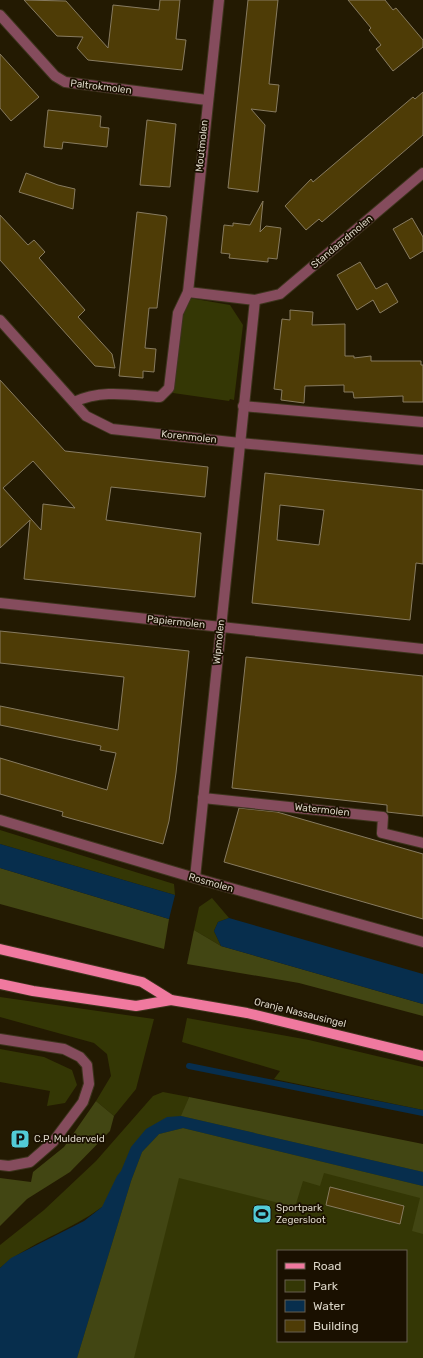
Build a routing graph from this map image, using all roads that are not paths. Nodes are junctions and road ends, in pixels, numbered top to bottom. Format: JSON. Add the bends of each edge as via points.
{"nodes":[{"id":1,"x":219,"y":0,"type":"edge"},
{"id":2,"x":0,"y":15,"type":"edge"},
{"id":3,"x":207,"y":100,"type":"junction"},
{"id":4,"x":423,"y":173,"type":"edge"},
{"id":5,"x":188,"y":292,"type":"junction"},
{"id":6,"x":255,"y":300,"type":"junction"},
{"id":7,"x":0,"y":320,"type":"edge"},
{"id":8,"x":74,"y":402,"type":"junction"},
{"id":9,"x":243,"y":406,"type":"junction"},
{"id":10,"x":423,"y":422,"type":"edge"},
{"id":11,"x":240,"y":443,"type":"junction"},
{"id":12,"x":423,"y":460,"type":"edge"},
{"id":13,"x":0,"y":603,"type":"edge"},
{"id":14,"x":220,"y":627,"type":"junction"},
{"id":15,"x":423,"y":649,"type":"edge"},
{"id":16,"x":203,"y":798,"type":"junction"},
{"id":17,"x":0,"y":820,"type":"edge"},
{"id":18,"x":423,"y":843,"type":"edge"},
{"id":19,"x":195,"y":878,"type":"junction"},
{"id":20,"x":423,"y":942,"type":"edge"},
{"id":21,"x":0,"y":949,"type":"edge"},
{"id":22,"x":0,"y":984,"type":"edge"},
{"id":23,"x":171,"y":1000,"type":"junction"},
{"id":24,"x":0,"y":1032,"type":"edge"},
{"id":25,"x":0,"y":1039,"type":"edge"},
{"id":26,"x":27,"y":1043,"type":"junction"},
{"id":27,"x":423,"y":1056,"type":"edge"},
{"id":28,"x":0,"y":1165,"type":"edge"}],
"edges":[{"from":1,"to":3,"type":"street","name":"Moutmolen"},
{"from":2,"to":3,"type":"street","name":"Paltrokmolen","via":[[55,76],[65,82]]},
{"from":3,"to":5,"type":"street","name":"Moutmolen"},
{"from":4,"to":6,"type":"street","name":"Standaardmolen","via":[[280,294]]},
{"from":5,"to":6,"type":"street"},
{"from":5,"to":8,"type":"street","name":"Moutmolen","via":[[178,313],[169,388],[160,397],[104,393],[87,396]]},
{"from":6,"to":9,"type":"street"},
{"from":7,"to":8,"type":"street","name":"Korenmolen"},
{"from":8,"to":11,"type":"street","name":"Korenmolen","via":[[86,416],[112,429]]},
{"from":9,"to":10,"type":"street"},
{"from":9,"to":11,"type":"street","name":"Wipmolen"},
{"from":11,"to":12,"type":"street","name":"Korenmolen"},
{"from":11,"to":14,"type":"street","name":"Wipmolen"},
{"from":13,"to":14,"type":"street","name":"Papiermolen"},
{"from":14,"to":15,"type":"street","name":"Papiermolen"},
{"from":14,"to":16,"type":"street","name":"Wipmolen"},
{"from":16,"to":18,"type":"street","name":"Watermolen","via":[[383,817],[382,833]]},
{"from":16,"to":19,"type":"street","name":"Wipmolen"},
{"from":17,"to":19,"type":"street","name":"Rosmolen"},
{"from":19,"to":20,"type":"street","name":"Rosmolen"},
{"from":21,"to":23,"type":"main road","name":"Oranje Nassausingel","via":[[142,982]]},
{"from":22,"to":23,"type":"main road","name":"Oranje Nassausingel","via":[[136,1006]]},
{"from":23,"to":27,"type":"main road","name":"Oranje Nassausingel","via":[[247,1013]]},
{"from":24,"to":26,"type":"street"},
{"from":25,"to":26,"type":"street"},
{"from":26,"to":28,"type":"street","via":[[64,1049],[80,1057],[87,1065],[89,1084],[83,1102],[54,1142],[30,1162]]}]}
